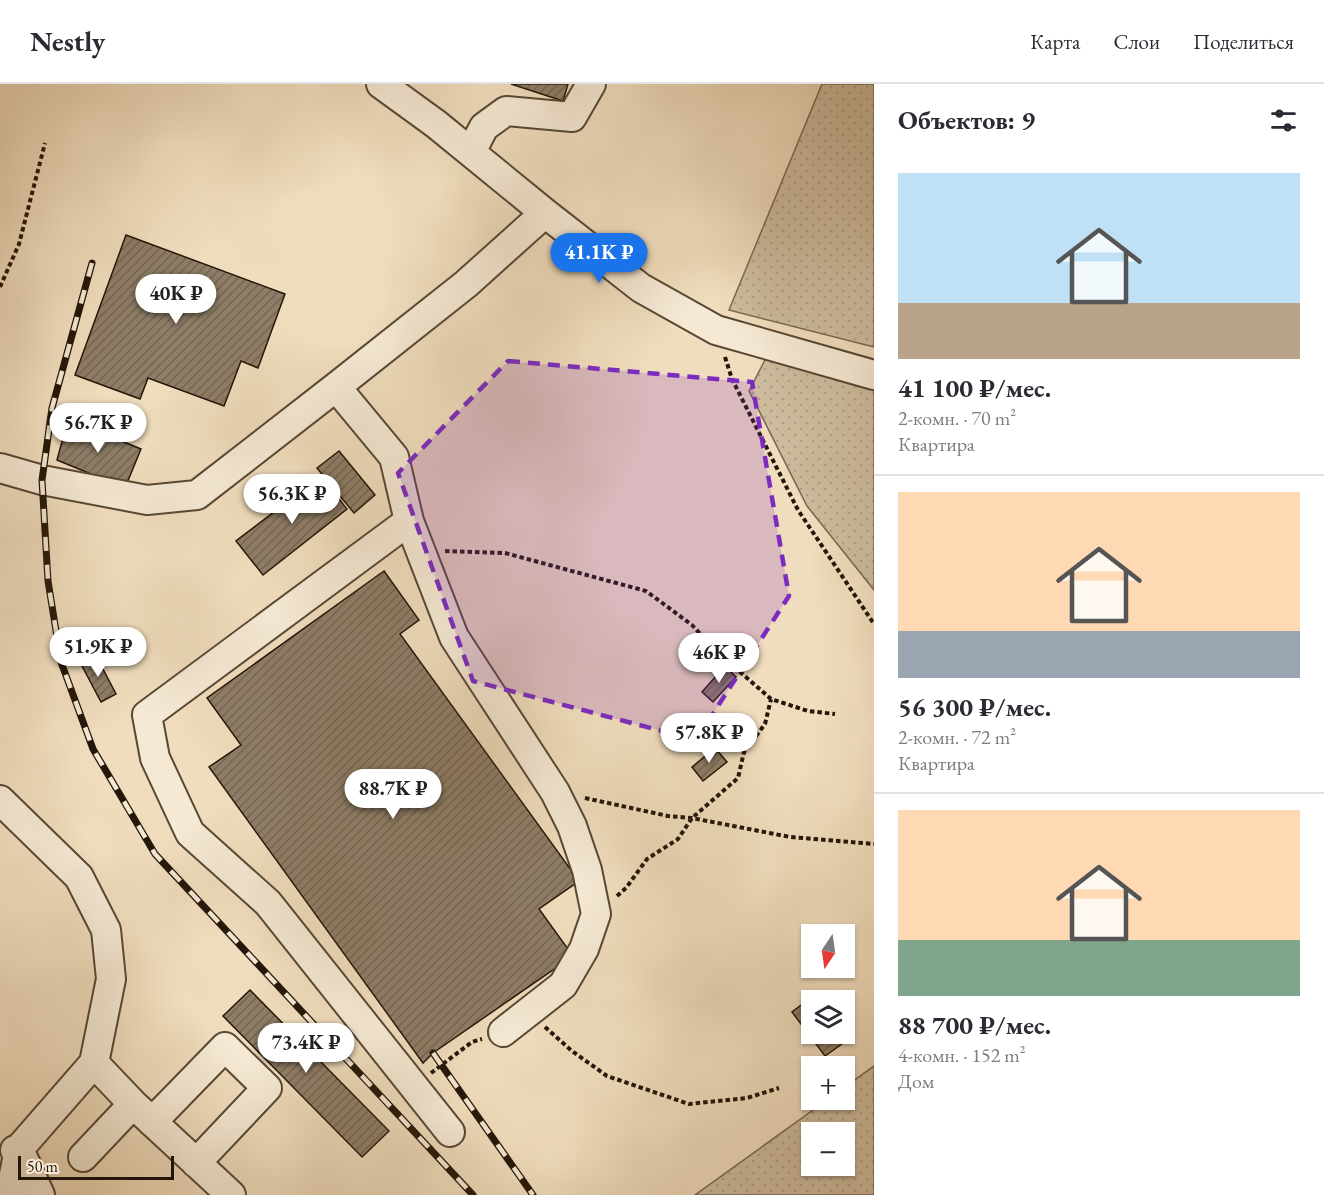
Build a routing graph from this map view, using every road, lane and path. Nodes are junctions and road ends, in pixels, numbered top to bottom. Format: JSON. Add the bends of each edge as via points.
{"nodes":[{"id":1,"x":381,"y":84,"type":"edge"},
{"id":2,"x":591,"y":84,"type":"edge"},
{"id":3,"x":45,"y":143,"type":"dead end"},
{"id":4,"x":471,"y":152,"type":"junction"},
{"id":5,"x":545,"y":213,"type":"junction"},
{"id":6,"x":0,"y":287,"type":"edge"},
{"id":7,"x":716,"y":330,"type":"junction"},
{"id":8,"x":874,"y":375,"type":"edge"},
{"id":9,"x":336,"y":387,"type":"junction"},
{"id":10,"x":0,"y":468,"type":"edge"},
{"id":11,"x":409,"y":521,"type":"junction"},
{"id":12,"x":420,"y":551,"type":"junction"},
{"id":13,"x":874,"y":624,"type":"edge"},
{"id":14,"x":771,"y":699,"type":"junction"},
{"id":15,"x":835,"y":714,"type":"dead end"},
{"id":16,"x":555,"y":792,"type":"junction"},
{"id":17,"x":0,"y":800,"type":"edge"},
{"id":18,"x":692,"y":818,"type":"junction"},
{"id":19,"x":874,"y":844,"type":"edge"},
{"id":20,"x":596,"y":914,"type":"junction"},
{"id":21,"x":528,"y":1013,"type":"junction"},
{"id":22,"x":503,"y":1032,"type":"joint"},
{"id":23,"x":94,"y":1063,"type":"junction"},
{"id":24,"x":414,"y":1087,"type":"junction"},
{"id":25,"x":779,"y":1088,"type":"dead end"},
{"id":26,"x":143,"y":1113,"type":"junction"},
{"id":27,"x":450,"y":1132,"type":"dead end"},
{"id":28,"x":10,"y":1151,"type":"edge"},
{"id":29,"x":83,"y":1157,"type":"dead end"},
{"id":30,"x":196,"y":1163,"type":"junction"},
{"id":31,"x":10,"y":1195,"type":"edge"},
{"id":32,"x":40,"y":1195,"type":"edge"},
{"id":33,"x":231,"y":1195,"type":"edge"}],
"edges":[{"from":1,"to":4,"type":"street"},
{"from":2,"to":4,"type":"street","via":[[572,117],[506,111],[484,127]]},
{"from":3,"to":6,"type":"path","via":[[19,244]]},
{"from":4,"to":5,"type":"street"},
{"from":5,"to":7,"type":"street","via":[[641,288]]},
{"from":5,"to":9,"type":"street","via":[[465,284]]},
{"from":7,"to":8,"type":"street"},
{"from":7,"to":13,"type":"path","via":[[732,379],[798,510]]},
{"from":9,"to":10,"type":"street","via":[[196,495],[147,500]]},
{"from":9,"to":11,"type":"street","via":[[394,458]]},
{"from":11,"to":12,"type":"street"},
{"from":11,"to":24,"type":"street","via":[[147,715],[155,758],[190,833],[268,903]]},
{"from":12,"to":14,"type":"path","via":[[505,553],[646,591],[692,625]]},
{"from":12,"to":16,"type":"street","via":[[454,638]]},
{"from":14,"to":15,"type":"path","via":[[808,711]]},
{"from":14,"to":18,"type":"path","via":[[765,724],[744,752],[738,778]]},
{"from":16,"to":18,"type":"path"},
{"from":16,"to":20,"type":"street","via":[[572,826]]},
{"from":17,"to":23,"type":"street","via":[[79,877],[106,930],[111,979]]},
{"from":18,"to":19,"type":"path","via":[[790,837]]},
{"from":18,"to":20,"type":"path","via":[[678,839],[646,859],[626,888]]},
{"from":20,"to":21,"type":"street","via":[[584,949],[563,985]]},
{"from":21,"to":22,"type":"street"},
{"from":21,"to":25,"type":"path","via":[[607,1076],[689,1104],[747,1098]]},
{"from":22,"to":24,"type":"path","via":[[472,1042]]},
{"from":23,"to":26,"type":"street"},
{"from":23,"to":28,"type":"street"},
{"from":24,"to":27,"type":"street"},
{"from":26,"to":29,"type":"street"},
{"from":26,"to":30,"type":"street"},
{"from":26,"to":30,"type":"street","via":[[225,1047],[267,1088]]},
{"from":28,"to":31,"type":"street"},
{"from":28,"to":32,"type":"street"},
{"from":30,"to":33,"type":"street"}]}
